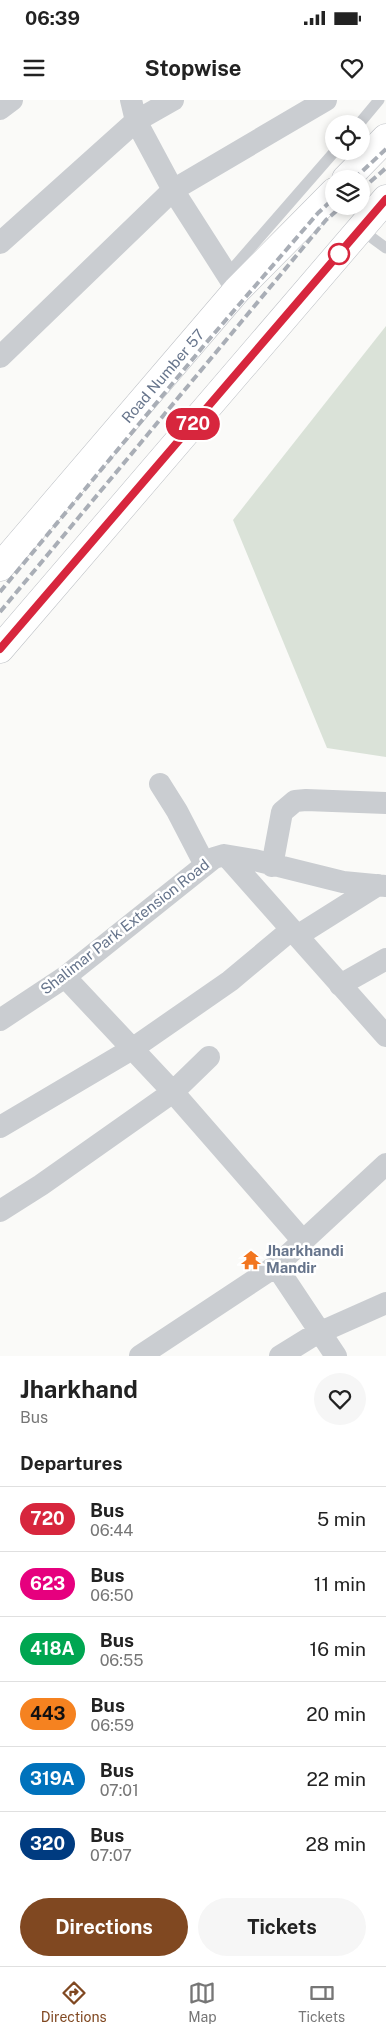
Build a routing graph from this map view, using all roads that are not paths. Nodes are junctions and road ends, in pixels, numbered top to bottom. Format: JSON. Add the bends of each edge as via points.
{"nodes":[{"id":1,"x":12,"y":100,"type":"edge"},
{"id":2,"x":173,"y":100,"type":"edge"},
{"id":3,"x":326,"y":100,"type":"edge"},
{"id":4,"x":380,"y":100,"type":"edge"},
{"id":5,"x":0,"y":109,"type":"edge"},
{"id":6,"x":134,"y":111,"type":"edge"},
{"id":7,"x":367,"y":115,"type":"edge"},
{"id":8,"x":386,"y":138,"type":"edge"},
{"id":9,"x":328,"y":160,"type":"edge"},
{"id":10,"x":355,"y":170,"type":"edge"},
{"id":11,"x":173,"y":190,"type":"junction"},
{"id":12,"x":386,"y":199,"type":"edge"},
{"id":13,"x":325,"y":200,"type":"edge"},
{"id":14,"x":360,"y":229,"type":"junction"},
{"id":15,"x":0,"y":243,"type":"edge"},
{"id":16,"x":386,"y":248,"type":"edge"},
{"id":17,"x":232,"y":283,"type":"junction"},
{"id":18,"x":0,"y":356,"type":"edge"},
{"id":19,"x":0,"y":567,"type":"edge"},
{"id":20,"x":0,"y":649,"type":"edge"},
{"id":21,"x":160,"y":784,"type":"dead end"},
{"id":22,"x":386,"y":803,"type":"edge"},
{"id":23,"x":215,"y":860,"type":"junction"},
{"id":24,"x":272,"y":866,"type":"junction"},
{"id":25,"x":382,"y":886,"type":"edge"},
{"id":26,"x":294,"y":933,"type":"junction"},
{"id":27,"x":386,"y":959,"type":"edge"},
{"id":28,"x":65,"y":977,"type":"junction"},
{"id":29,"x":340,"y":985,"type":"junction"},
{"id":30,"x":0,"y":1020,"type":"edge"},
{"id":31,"x":384,"y":1029,"type":"edge"},
{"id":32,"x":132,"y":1049,"type":"junction"},
{"id":33,"x":208,"y":1057,"type":"dead end"},
{"id":34,"x":174,"y":1092,"type":"junction"},
{"id":35,"x":0,"y":1126,"type":"edge"},
{"id":36,"x":386,"y":1164,"type":"edge"},
{"id":37,"x":0,"y":1212,"type":"edge"},
{"id":38,"x":302,"y":1242,"type":"junction"},
{"id":39,"x":276,"y":1266,"type":"junction"},
{"id":40,"x":386,"y":1303,"type":"edge"},
{"id":41,"x":321,"y":1333,"type":"junction"},
{"id":42,"x":140,"y":1356,"type":"edge"},
{"id":43,"x":280,"y":1356,"type":"edge"},
{"id":44,"x":336,"y":1356,"type":"edge"}],
"edges":[{"from":1,"to":5,"type":"street"},
{"from":2,"to":6,"type":"street"},
{"from":3,"to":11,"type":"street"},
{"from":4,"to":7,"type":"lane"},
{"from":6,"to":11,"type":"street"},
{"from":6,"to":15,"type":"street"},
{"from":8,"to":10,"type":"main road"},
{"from":9,"to":17,"type":"lane"},
{"from":11,"to":17,"type":"street"},
{"from":11,"to":18,"type":"street"},
{"from":12,"to":14,"type":"main road"},
{"from":13,"to":17,"type":"main road","name":"Road Number 57"},
{"from":14,"to":16,"type":"lane"},
{"from":14,"to":20,"type":"main road"},
{"from":17,"to":19,"type":"main road","name":"Road Number 57"},
{"from":21,"to":23,"type":"street"},
{"from":22,"to":24,"type":"street","via":[[296,801],[282,812]]},
{"from":23,"to":24,"type":"street"},
{"from":23,"to":26,"type":"street","name":"Shalimar Park Extension Road"},
{"from":23,"to":28,"type":"street","name":"Shalimar Park Extension Road"},
{"from":24,"to":25,"type":"street","via":[[343,882]]},
{"from":25,"to":26,"type":"street"},
{"from":26,"to":29,"type":"street","name":"Shalimar Park Extension Road"},
{"from":26,"to":32,"type":"street"},
{"from":27,"to":29,"type":"street"},
{"from":28,"to":30,"type":"street","name":"Shalimar Park Extension Road"},
{"from":28,"to":32,"type":"street"},
{"from":29,"to":31,"type":"street","name":"Shalimar Park Extension Road"},
{"from":32,"to":34,"type":"street"},
{"from":32,"to":35,"type":"street"},
{"from":33,"to":34,"type":"street"},
{"from":34,"to":37,"type":"street"},
{"from":34,"to":38,"type":"street"},
{"from":36,"to":38,"type":"street"},
{"from":38,"to":39,"type":"street"},
{"from":39,"to":41,"type":"street"},
{"from":39,"to":42,"type":"street"},
{"from":40,"to":41,"type":"street"},
{"from":41,"to":43,"type":"street"},
{"from":41,"to":44,"type":"street"}]}
